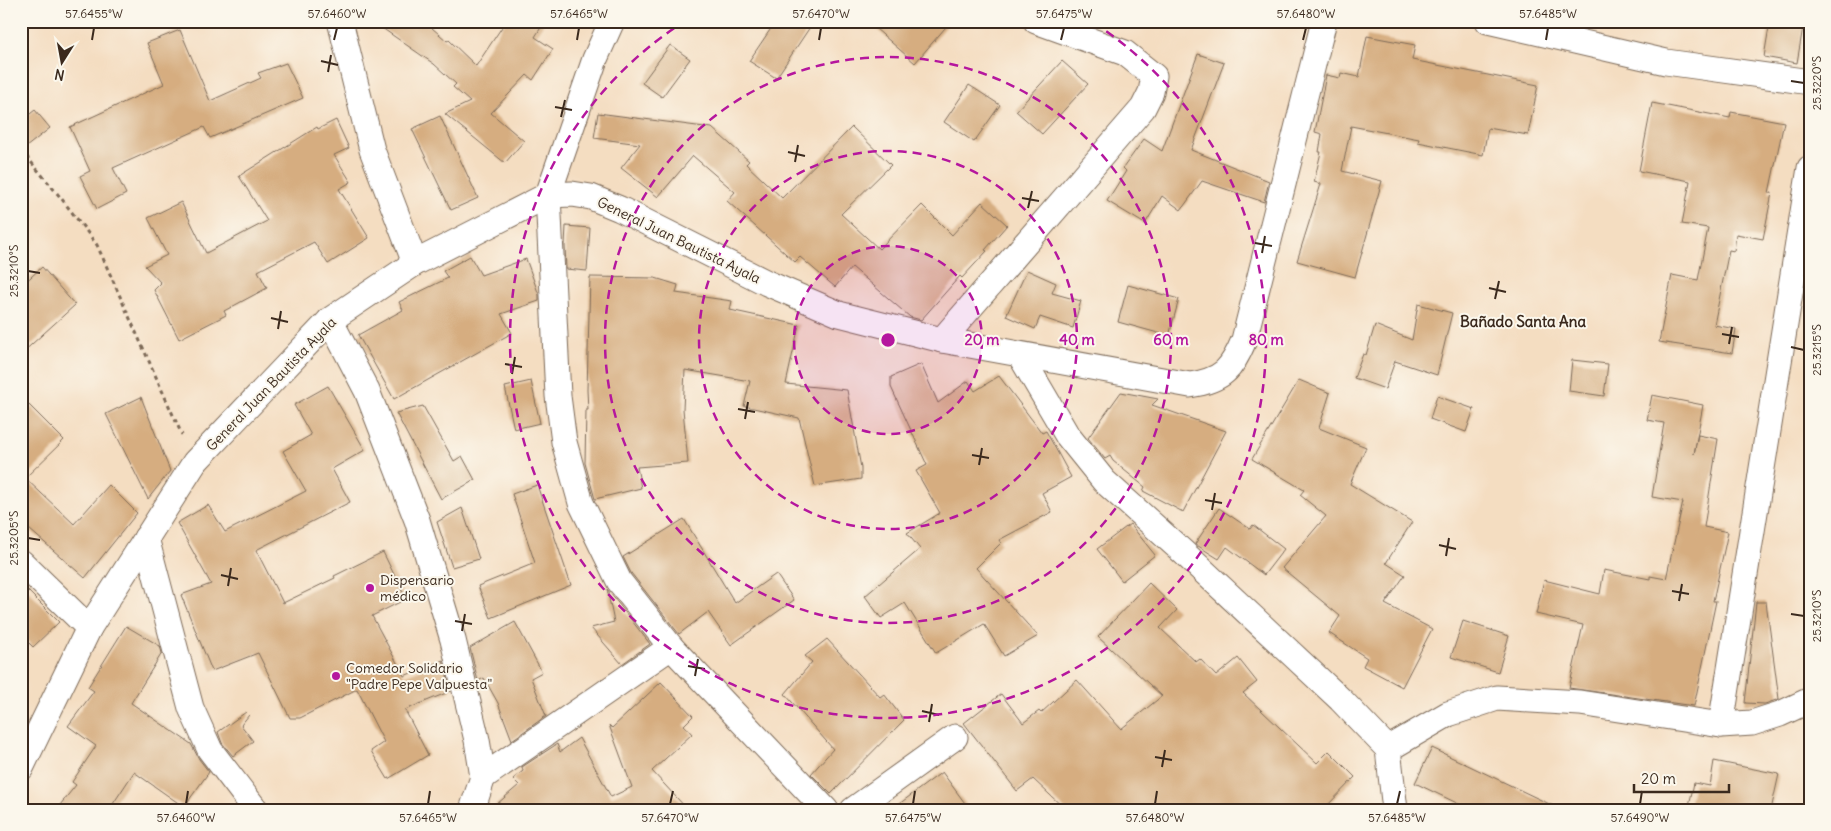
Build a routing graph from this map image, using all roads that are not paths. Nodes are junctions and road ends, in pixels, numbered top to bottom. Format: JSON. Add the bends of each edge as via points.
{"nodes":[{"id":1,"x":340,"y":21,"type":"edge"},
{"id":2,"x":612,"y":21,"type":"edge"},
{"id":3,"x":1036,"y":21,"type":"edge"},
{"id":4,"x":1324,"y":21,"type":"edge"},
{"id":5,"x":1488,"y":21,"type":"edge"},
{"id":6,"x":1810,"y":82,"type":"edge"},
{"id":7,"x":1810,"y":168,"type":"edge"},
{"id":8,"x":548,"y":195,"type":"junction"},
{"id":9,"x":415,"y":263,"type":"junction"},
{"id":10,"x":330,"y":320,"type":"junction"},
{"id":11,"x":942,"y":340,"type":"junction"},
{"id":12,"x":1020,"y":355,"type":"junction"},
{"id":13,"x":146,"y":538,"type":"junction"},
{"id":14,"x":21,"y":562,"type":"edge"},
{"id":15,"x":89,"y":628,"type":"junction"},
{"id":16,"x":671,"y":647,"type":"junction"},
{"id":17,"x":1810,"y":700,"type":"edge"},
{"id":18,"x":1721,"y":725,"type":"junction"},
{"id":19,"x":955,"y":737,"type":"dead end"},
{"id":20,"x":1388,"y":749,"type":"junction"},
{"id":21,"x":21,"y":768,"type":"edge"},
{"id":22,"x":483,"y":778,"type":"junction"},
{"id":23,"x":256,"y":810,"type":"edge"},
{"id":24,"x":472,"y":810,"type":"edge"},
{"id":25,"x":826,"y":810,"type":"edge"},
{"id":26,"x":853,"y":810,"type":"edge"},
{"id":27,"x":1395,"y":810,"type":"edge"}],
"edges":[{"from":1,"to":9,"type":"street","via":[[372,150]]},
{"from":2,"to":8,"type":"street","via":[[595,59]]},
{"from":3,"to":11,"type":"street","via":[[1125,53],[1154,76],[1151,92],[1143,108]]},
{"from":4,"to":12,"type":"street","name":"General Juan Bautista Ayala","via":[[1244,340],[1222,375],[1215,380],[1190,385]]},
{"from":5,"to":6,"type":"street","via":[[1666,62]]},
{"from":7,"to":18,"type":"street"},
{"from":8,"to":9,"type":"street","name":"General Juan Bautista Ayala"},
{"from":8,"to":11,"type":"street","name":"General Juan Bautista Ayala","via":[[592,197],[767,283],[839,314]]},
{"from":8,"to":16,"type":"street","via":[[558,396],[564,442],[581,503],[619,581]]},
{"from":9,"to":10,"type":"street","name":"General Juan Bautista Ayala"},
{"from":10,"to":13,"type":"street","name":"General Juan Bautista Ayala","via":[[195,462]]},
{"from":10,"to":22,"type":"street","via":[[367,391],[417,520],[453,640]]},
{"from":11,"to":12,"type":"street","name":"General Juan Bautista Ayala"},
{"from":12,"to":20,"type":"street","via":[[1067,435],[1104,481],[1334,693]]},
{"from":13,"to":15,"type":"street","name":"General Juan Bautista Ayala"},
{"from":13,"to":23,"type":"street","via":[[191,708],[210,750]]},
{"from":14,"to":15,"type":"street"},
{"from":15,"to":21,"type":"street","name":"General Juan Bautista Ayala"},
{"from":16,"to":22,"type":"street"},
{"from":16,"to":25,"type":"street"},
{"from":17,"to":18,"type":"street","via":[[1752,723]]},
{"from":18,"to":20,"type":"street","via":[[1580,703],[1497,698],[1448,714]]},
{"from":19,"to":26,"type":"street"},
{"from":20,"to":27,"type":"street"},
{"from":22,"to":24,"type":"street"}]}
